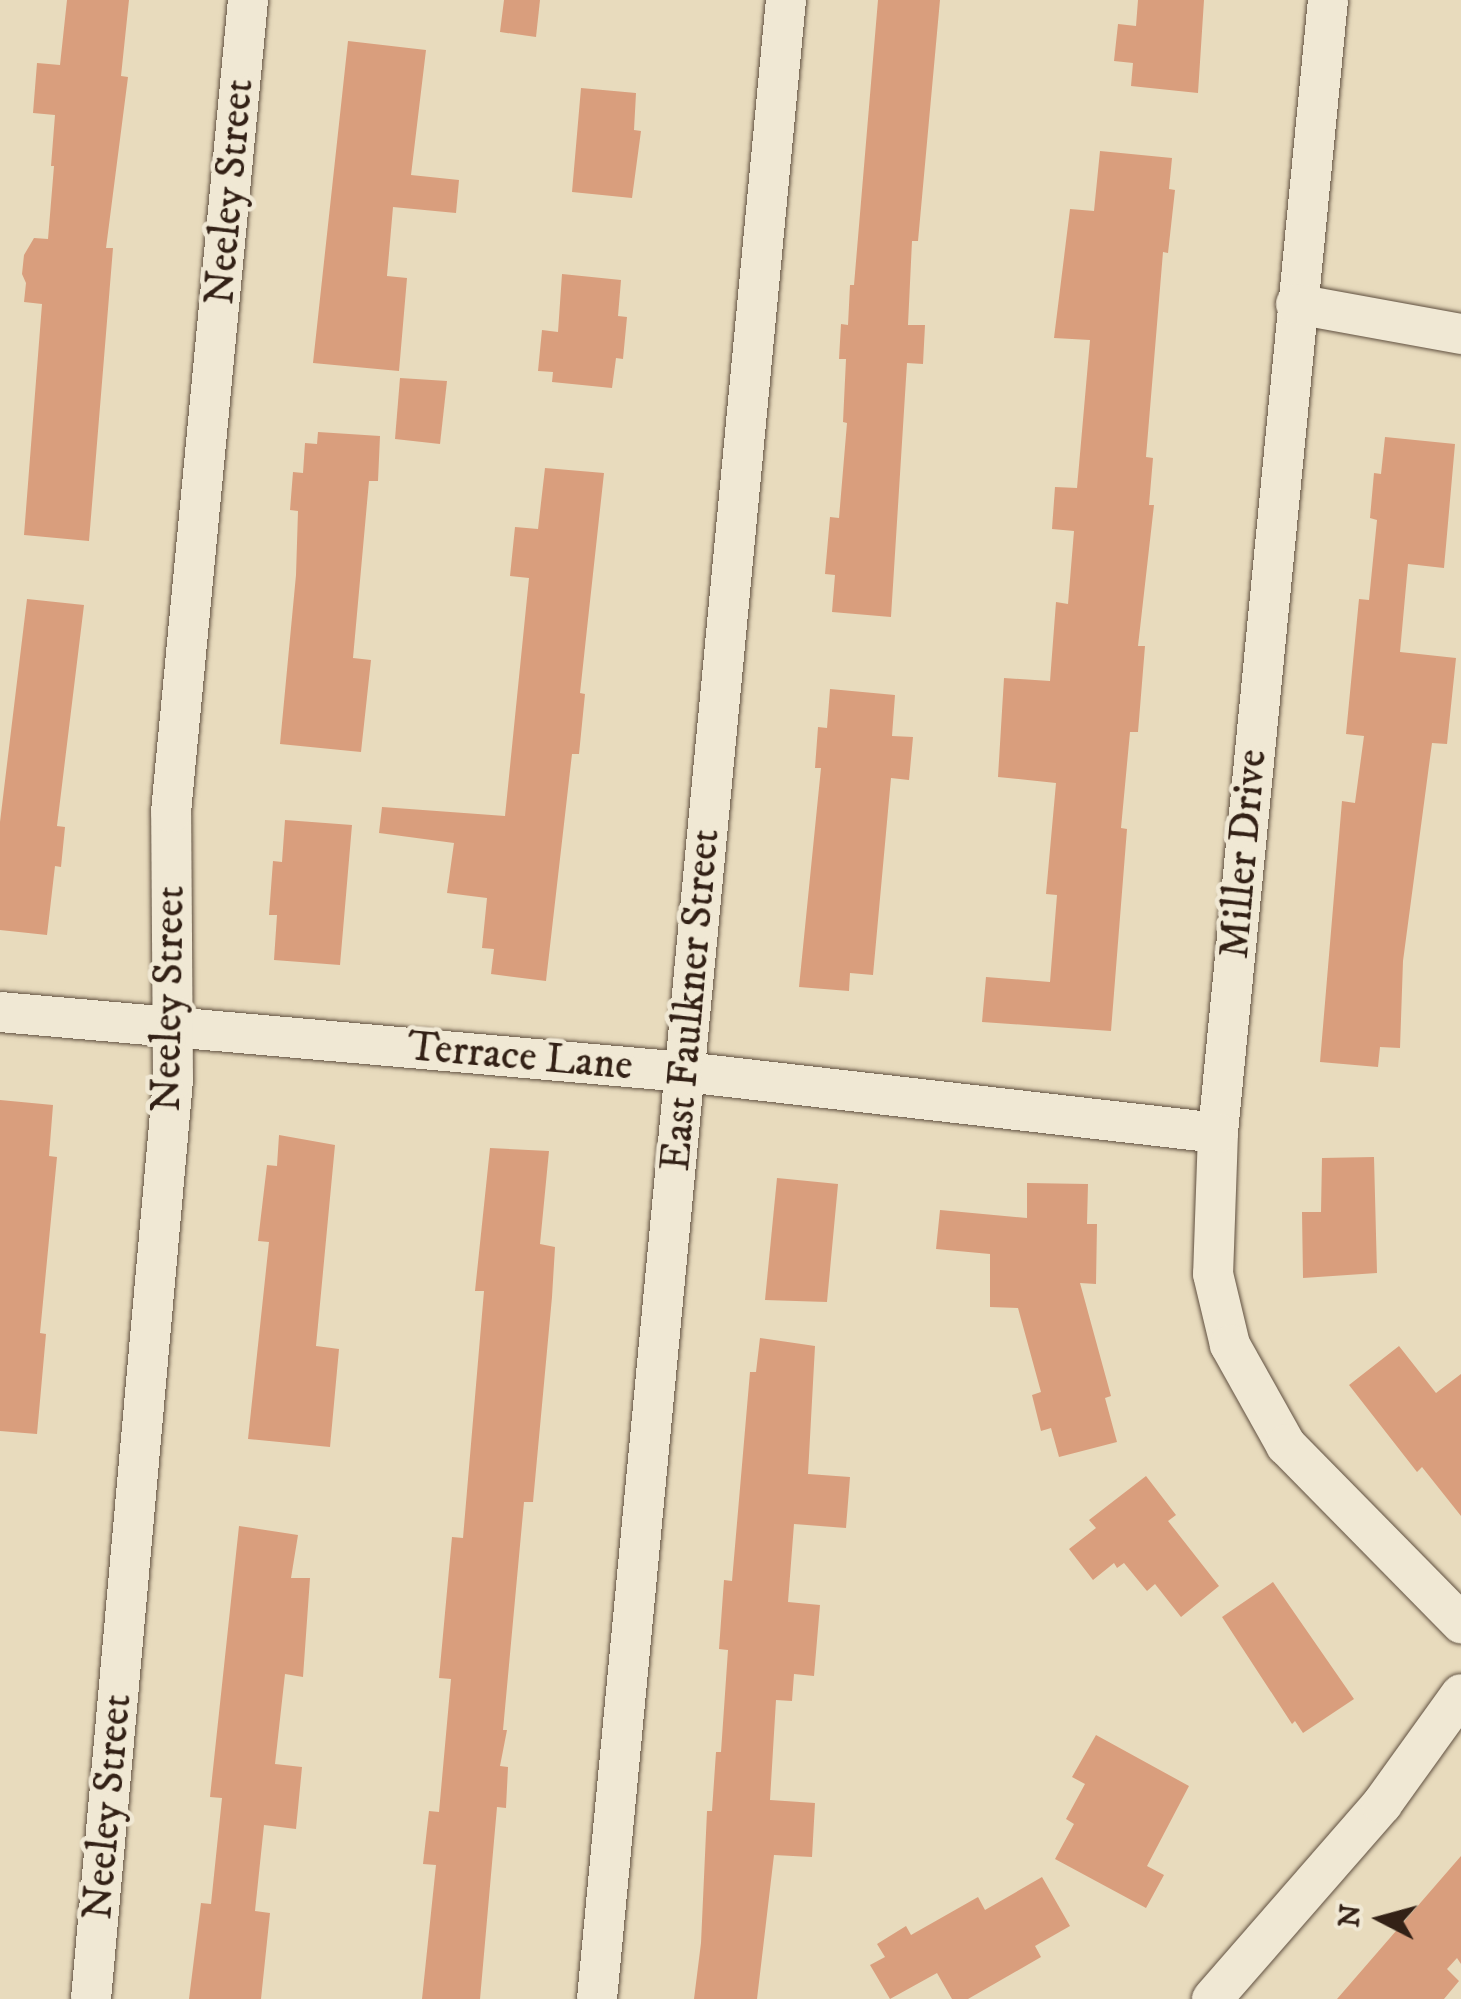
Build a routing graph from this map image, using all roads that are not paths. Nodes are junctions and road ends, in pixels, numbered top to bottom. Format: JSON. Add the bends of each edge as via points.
{"nodes":[{"id":1,"x":248,"y":0,"type":"edge"},
{"id":2,"x":786,"y":0,"type":"edge"},
{"id":3,"x":1328,"y":0,"type":"edge"},
{"id":4,"x":1296,"y":304,"type":"junction"},
{"id":5,"x":1461,"y":334,"type":"edge"},
{"id":6,"x":0,"y":1012,"type":"edge"},
{"id":7,"x":170,"y":1025,"type":"junction"},
{"id":8,"x":684,"y":1072,"type":"junction"},
{"id":9,"x":1218,"y":1133,"type":"junction"},
{"id":10,"x":1461,"y":1623,"type":"edge"},
{"id":11,"x":1461,"y":1694,"type":"edge"},
{"id":12,"x":90,"y":1999,"type":"edge"},
{"id":13,"x":596,"y":1999,"type":"edge"},
{"id":14,"x":1212,"y":1999,"type":"edge"}],
"edges":[{"from":1,"to":7,"type":"street","name":"Neeley Street","via":[[171,812]]},
{"from":2,"to":8,"type":"street","name":"East Faulkner Street"},
{"from":3,"to":4,"type":"street","name":"Miller Drive"},
{"from":4,"to":5,"type":"street"},
{"from":4,"to":9,"type":"street","name":"Miller Drive"},
{"from":6,"to":7,"type":"street","name":"Terrace Lane"},
{"from":7,"to":8,"type":"street","name":"Terrace Lane"},
{"from":7,"to":12,"type":"street","name":"Neeley Street","via":[[173,1080]]},
{"from":8,"to":9,"type":"street","name":"Terrace Lane"},
{"from":8,"to":13,"type":"street","name":"East Faulkner Street"},
{"from":9,"to":10,"type":"street","name":"Miller Drive","via":[[1213,1274],[1230,1346],[1286,1446]]},
{"from":11,"to":14,"type":"street","via":[[1382,1804]]}]}
